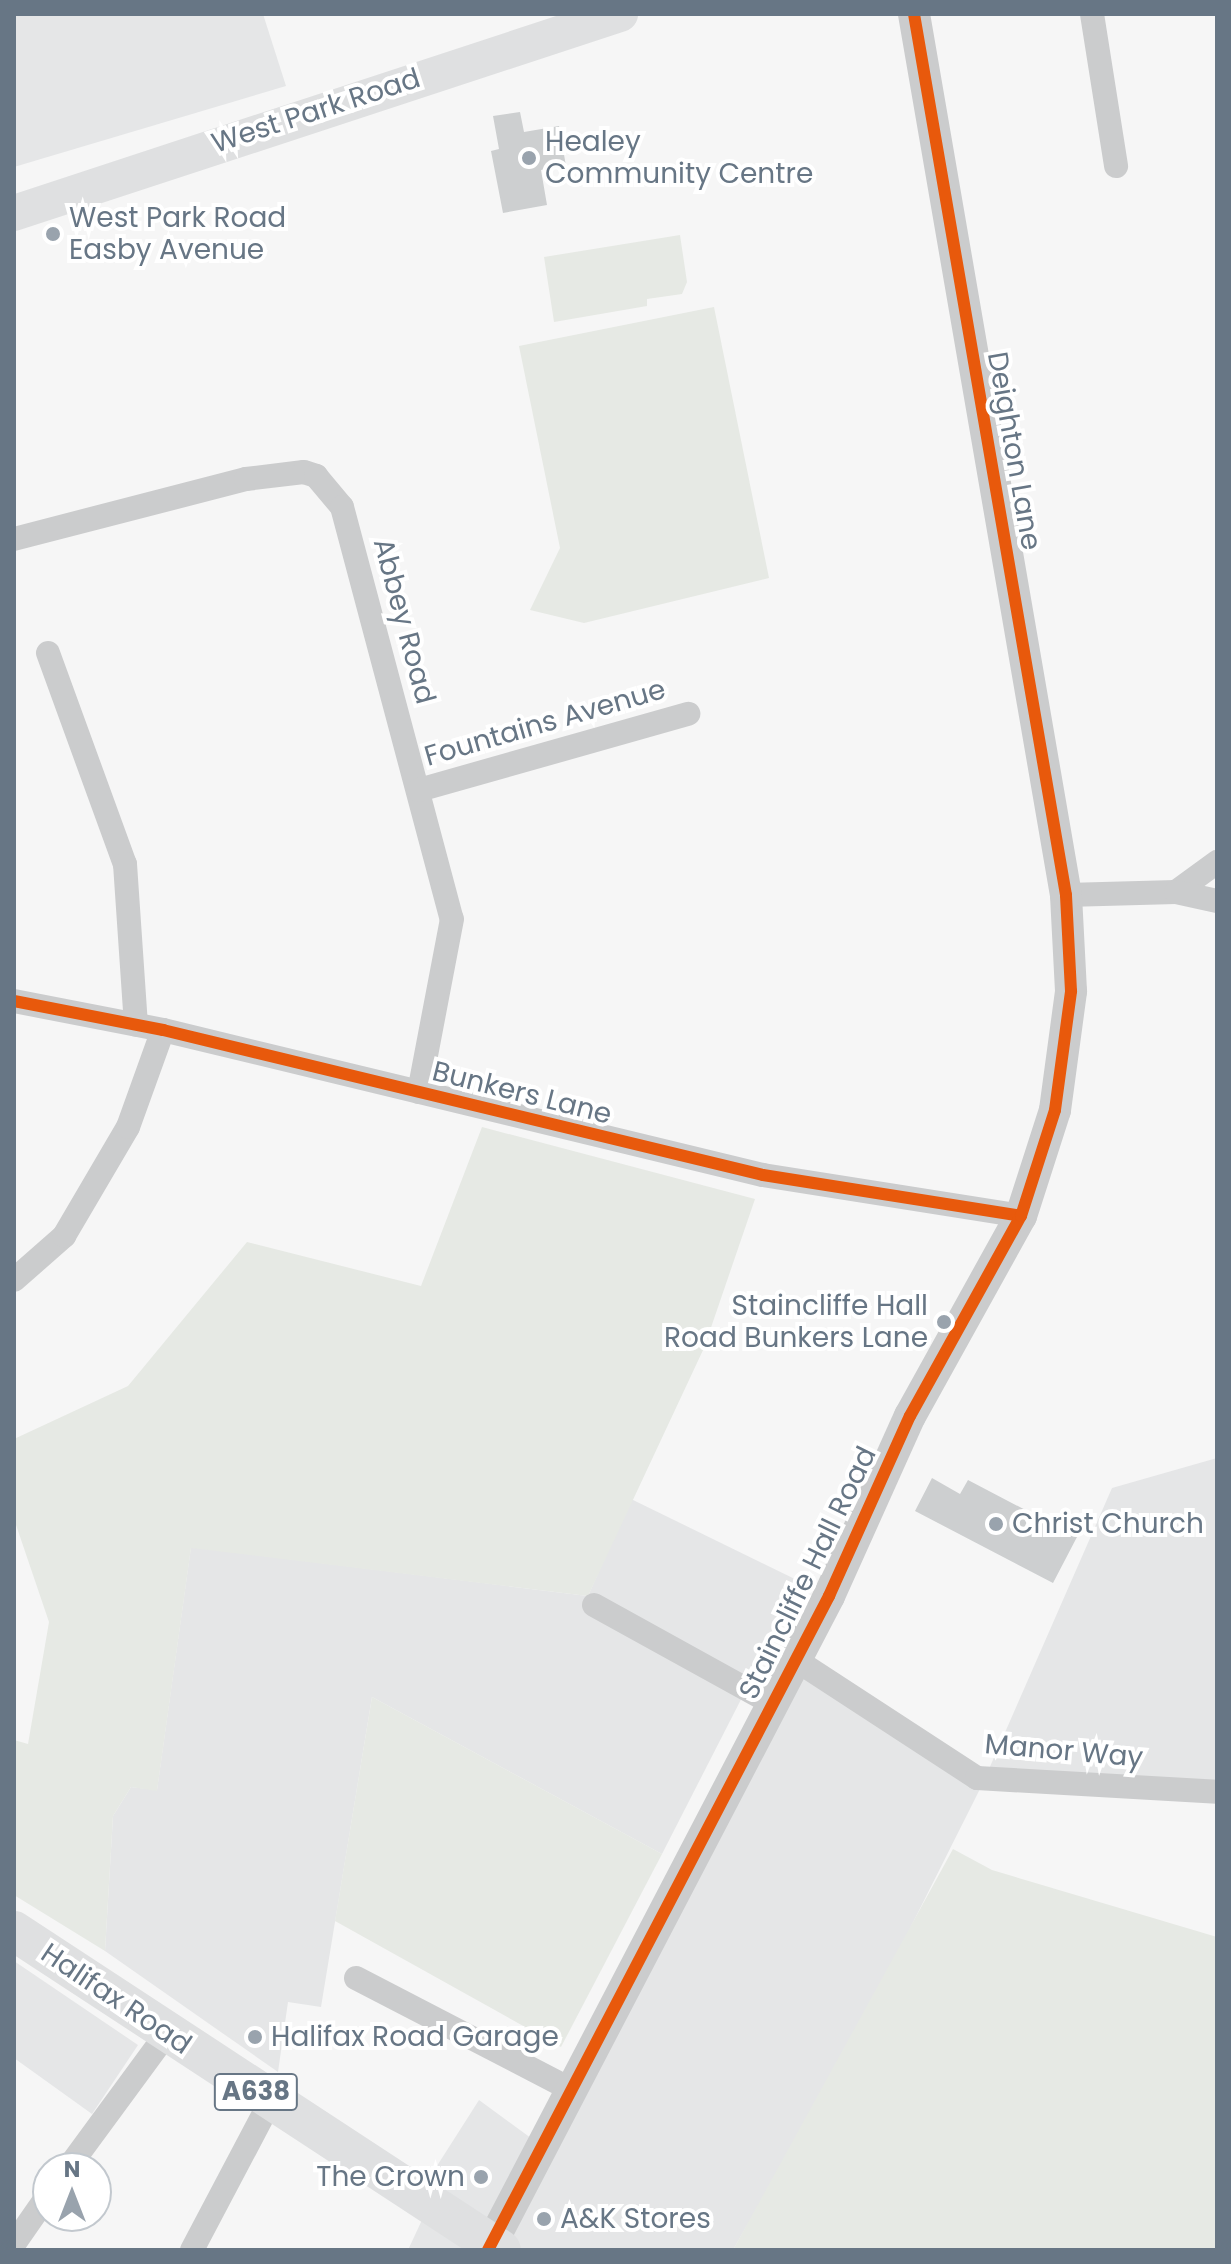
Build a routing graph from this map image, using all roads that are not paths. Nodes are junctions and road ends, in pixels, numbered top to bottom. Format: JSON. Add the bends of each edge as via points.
{"nodes":[{"id":1,"x":620,"y":14,"type":"edge"},
{"id":2,"x":914,"y":14,"type":"edge"},
{"id":3,"x":1092,"y":14,"type":"edge"},
{"id":4,"x":1116,"y":166,"type":"dead end"},
{"id":5,"x":14,"y":213,"type":"edge"},
{"id":6,"x":14,"y":539,"type":"edge"},
{"id":7,"x":48,"y":653,"type":"dead end"},
{"id":8,"x":688,"y":714,"type":"dead end"},
{"id":9,"x":419,"y":790,"type":"junction"},
{"id":10,"x":1217,"y":862,"type":"edge"},
{"id":11,"x":1176,"y":892,"type":"junction"},
{"id":12,"x":1066,"y":895,"type":"junction"},
{"id":13,"x":1217,"y":901,"type":"edge"},
{"id":14,"x":14,"y":1001,"type":"edge"},
{"id":15,"x":136,"y":1025,"type":"junction"},
{"id":16,"x":163,"y":1030,"type":"junction"},
{"id":17,"x":419,"y":1092,"type":"junction"},
{"id":18,"x":1021,"y":1216,"type":"junction"},
{"id":19,"x":14,"y":1280,"type":"edge"},
{"id":20,"x":594,"y":1605,"type":"dead end"},
{"id":21,"x":796,"y":1660,"type":"junction"},
{"id":22,"x":773,"y":1704,"type":"junction"},
{"id":23,"x":1217,"y":1792,"type":"edge"},
{"id":24,"x":14,"y":1931,"type":"edge"},
{"id":25,"x":356,"y":1978,"type":"dead end"},
{"id":26,"x":167,"y":2033,"type":"junction"},
{"id":27,"x":572,"y":2090,"type":"junction"},
{"id":28,"x":270,"y":2102,"type":"junction"},
{"id":29,"x":80,"y":2152,"type":"edge"},
{"id":30,"x":22,"y":2212,"type":"edge"},
{"id":31,"x":14,"y":2244,"type":"edge"},
{"id":32,"x":493,"y":2248,"type":"edge"},
{"id":33,"x":192,"y":2250,"type":"edge"}],
"edges":[{"from":1,"to":5,"type":"main road","name":"West Park Road"},
{"from":2,"to":12,"type":"street","name":"Deighton Lane"},
{"from":3,"to":4,"type":"street"},
{"from":6,"to":9,"type":"street","name":"Abbey Road","via":[[246,479],[316,476],[342,507]]},
{"from":7,"to":15,"type":"street","via":[[125,864]]},
{"from":8,"to":9,"type":"street","name":"Fountains Avenue"},
{"from":9,"to":17,"type":"street","name":"Abbey Road","via":[[452,919]]},
{"from":10,"to":11,"type":"street"},
{"from":11,"to":12,"type":"street"},
{"from":11,"to":13,"type":"street"},
{"from":12,"to":18,"type":"street","name":"Staincliffe Hall Road","via":[[1071,991],[1057,1096]]},
{"from":14,"to":15,"type":"street","name":"Bunkers Lane"},
{"from":15,"to":16,"type":"street","name":"Bunkers Lane"},
{"from":16,"to":17,"type":"street","name":"Bunkers Lane"},
{"from":16,"to":19,"type":"street","via":[[128,1127],[64,1236]]},
{"from":17,"to":18,"type":"street","name":"Bunkers Lane","via":[[763,1175]]},
{"from":18,"to":21,"type":"street","name":"Staincliffe Hall Road","via":[[910,1416]]},
{"from":20,"to":22,"type":"street"},
{"from":21,"to":22,"type":"street","name":"Staincliffe Hall Road"},
{"from":21,"to":23,"type":"street","name":"Manor Way","via":[[977,1778]]},
{"from":22,"to":27,"type":"street","name":"Staincliffe Hall Road"},
{"from":24,"to":26,"type":"main road","name":"Halifax Road","number":"A638"},
{"from":25,"to":27,"type":"street"},
{"from":26,"to":28,"type":"main road","name":"Halifax Road","number":"A638"},
{"from":26,"to":29,"type":"street"},
{"from":27,"to":32,"type":"street","name":"Staincliffe Hall Road"},
{"from":28,"to":32,"type":"main road","name":"Halifax Road","number":"A638"},
{"from":28,"to":33,"type":"street"},
{"from":30,"to":31,"type":"street"}]}
